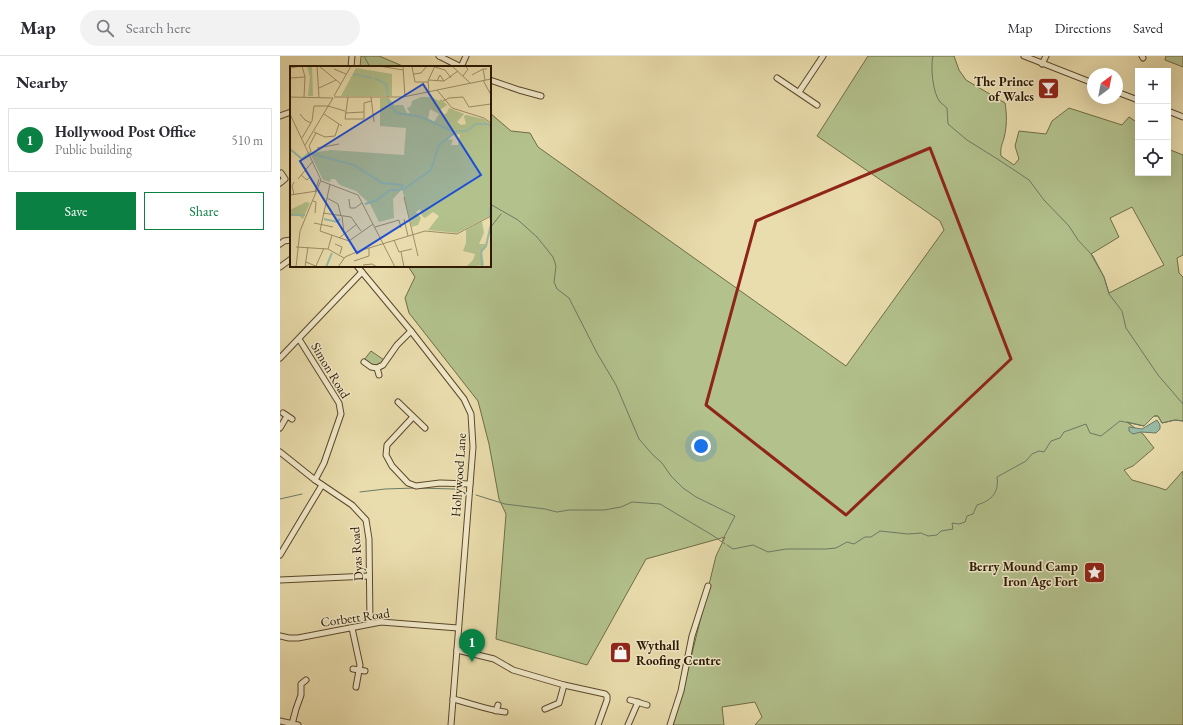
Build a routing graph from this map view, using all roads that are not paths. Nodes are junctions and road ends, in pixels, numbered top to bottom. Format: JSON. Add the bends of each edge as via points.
{"nodes":[{"id":1,"x":352,"y":56,"type":"edge"},
{"id":2,"x":439,"y":56,"type":"edge"},
{"id":3,"x":466,"y":56,"type":"edge"},
{"id":4,"x":823,"y":56,"type":"edge"},
{"id":5,"x":1024,"y":56,"type":"edge"},
{"id":6,"x":1046,"y":56,"type":"edge"},
{"id":7,"x":1042,"y":64,"type":"junction"},
{"id":8,"x":350,"y":66,"type":"edge"},
{"id":9,"x":459,"y":66,"type":"edge"},
{"id":10,"x":461,"y":66,"type":"edge"},
{"id":11,"x":777,"y":78,"type":"dead end"},
{"id":12,"x":491,"y":80,"type":"edge"},
{"id":13,"x":1087,"y":81,"type":"edge"},
{"id":14,"x":799,"y":92,"type":"junction"},
{"id":15,"x":1123,"y":94,"type":"edge"},
{"id":16,"x":541,"y":96,"type":"dead end"},
{"id":17,"x":1135,"y":99,"type":"edge"},
{"id":18,"x":817,"y":105,"type":"dead end"},
{"id":19,"x":290,"y":112,"type":"edge"},
{"id":20,"x":1171,"y":112,"type":"edge"},
{"id":21,"x":280,"y":116,"type":"edge"},
{"id":22,"x":1183,"y":116,"type":"edge"},
{"id":23,"x":281,"y":173,"type":"dead end"},
{"id":24,"x":280,"y":183,"type":"edge"},
{"id":25,"x":290,"y":240,"type":"edge"},
{"id":26,"x":280,"y":244,"type":"edge"},
{"id":27,"x":290,"y":261,"type":"edge"},
{"id":28,"x":280,"y":267,"type":"edge"},
{"id":29,"x":358,"y":267,"type":"edge"},
{"id":30,"x":362,"y":272,"type":"junction"},
{"id":31,"x":411,"y":331,"type":"junction"},
{"id":32,"x":299,"y":339,"type":"junction"},
{"id":33,"x":280,"y":358,"type":"edge"},
{"id":34,"x":364,"y":362,"type":"dead end"},
{"id":35,"x":377,"y":368,"type":"junction"},
{"id":36,"x":379,"y":375,"type":"dead end"},
{"id":37,"x":398,"y":402,"type":"dead end"},
{"id":38,"x":413,"y":417,"type":"junction"},
{"id":39,"x":292,"y":419,"type":"dead end"},
{"id":40,"x":280,"y":428,"type":"edge"},
{"id":41,"x":425,"y":428,"type":"dead end"},
{"id":42,"x":280,"y":452,"type":"edge"},
{"id":43,"x":315,"y":480,"type":"junction"},
{"id":44,"x":470,"y":484,"type":"junction"},
{"id":45,"x":322,"y":485,"type":"junction"},
{"id":46,"x":280,"y":555,"type":"edge"},
{"id":47,"x":370,"y":576,"type":"junction"},
{"id":48,"x":280,"y":580,"type":"edge"},
{"id":49,"x":708,"y":586,"type":"dead end"},
{"id":50,"x":370,"y":624,"type":"junction"},
{"id":51,"x":352,"y":628,"type":"junction"},
{"id":52,"x":458,"y":628,"type":"junction"},
{"id":53,"x":280,"y":636,"type":"edge"},
{"id":54,"x":457,"y":650,"type":"junction"},
{"id":55,"x":307,"y":679,"type":"dead end"},
{"id":56,"x":564,"y":685,"type":"junction"},
{"id":57,"x":356,"y":687,"type":"dead end"},
{"id":58,"x":453,"y":699,"type":"junction"},
{"id":59,"x":630,"y":700,"type":"dead end"},
{"id":60,"x":638,"y":702,"type":"junction"},
{"id":61,"x":498,"y":705,"type":"dead end"},
{"id":62,"x":647,"y":705,"type":"dead end"},
{"id":63,"x":545,"y":709,"type":"dead end"},
{"id":64,"x":496,"y":711,"type":"junction"},
{"id":65,"x":505,"y":712,"type":"dead end"},
{"id":66,"x":280,"y":721,"type":"edge"},
{"id":67,"x":295,"y":724,"type":"edge"},
{"id":68,"x":451,"y":725,"type":"edge"},
{"id":69,"x":598,"y":725,"type":"edge"},
{"id":70,"x":628,"y":725,"type":"edge"},
{"id":71,"x":670,"y":725,"type":"edge"}],
"edges":[{"from":1,"to":8,"type":"street"},
{"from":2,"to":9,"type":"street"},
{"from":3,"to":10,"type":"street"},
{"from":4,"to":14,"type":"street"},
{"from":5,"to":7,"type":"street"},
{"from":6,"to":7,"type":"street"},
{"from":7,"to":13,"type":"street"},
{"from":11,"to":14,"type":"street"},
{"from":12,"to":16,"type":"street"},
{"from":14,"to":18,"type":"street"},
{"from":15,"to":17,"type":"street"},
{"from":19,"to":21,"type":"street"},
{"from":20,"to":22,"type":"street"},
{"from":23,"to":24,"type":"street","via":[[285,179]]},
{"from":25,"to":26,"type":"street","via":[[284,240]]},
{"from":27,"to":28,"type":"street"},
{"from":29,"to":30,"type":"street","name":"Hollywood Lane"},
{"from":30,"to":31,"type":"street","name":"Hollywood Lane"},
{"from":30,"to":32,"type":"street"},
{"from":31,"to":35,"type":"street","via":[[383,365]]},
{"from":31,"to":44,"type":"street","name":"Hollywood Lane","via":[[469,408],[473,447]]},
{"from":32,"to":33,"type":"street"},
{"from":32,"to":43,"type":"street","name":"Simon Road","via":[[341,408],[324,462]]},
{"from":34,"to":35,"type":"street"},
{"from":35,"to":36,"type":"street"},
{"from":37,"to":38,"type":"street"},
{"from":38,"to":41,"type":"street"},
{"from":38,"to":44,"type":"street","via":[[388,445],[386,455],[392,466],[408,484],[416,486],[440,483]]},
{"from":39,"to":40,"type":"street","via":[[285,414]]},
{"from":42,"to":43,"type":"street","name":"Dyas Road"},
{"from":43,"to":45,"type":"street","name":"Dyas Road"},
{"from":44,"to":52,"type":"street","name":"Hollywood Lane"},
{"from":45,"to":46,"type":"street"},
{"from":45,"to":47,"type":"street","name":"Dyas Road","via":[[352,505],[366,520]]},
{"from":47,"to":48,"type":"street"},
{"from":47,"to":50,"type":"street","name":"Dyas Road"},
{"from":49,"to":71,"type":"street","via":[[692,636],[681,691]]},
{"from":50,"to":51,"type":"street","name":"Corbett Road"},
{"from":50,"to":52,"type":"street","name":"Corbett Road","via":[[389,622]]},
{"from":51,"to":53,"type":"street","name":"Corbett Road","via":[[298,638]]},
{"from":51,"to":57,"type":"street","via":[[360,665]]},
{"from":52,"to":54,"type":"street","name":"Hollywood Lane"},
{"from":54,"to":56,"type":"street","via":[[494,659],[513,670]]},
{"from":54,"to":58,"type":"street","name":"Hollywood Lane"},
{"from":55,"to":67,"type":"street","via":[[301,684]]},
{"from":56,"to":63,"type":"street","via":[[559,703]]},
{"from":56,"to":69,"type":"street","via":[[606,694],[607,700]]},
{"from":58,"to":64,"type":"street"},
{"from":58,"to":68,"type":"street","name":"Hollywood Lane"},
{"from":59,"to":60,"type":"street"},
{"from":60,"to":62,"type":"street"},
{"from":60,"to":70,"type":"street"},
{"from":61,"to":64,"type":"street"},
{"from":64,"to":65,"type":"street"},
{"from":66,"to":67,"type":"street"}]}
